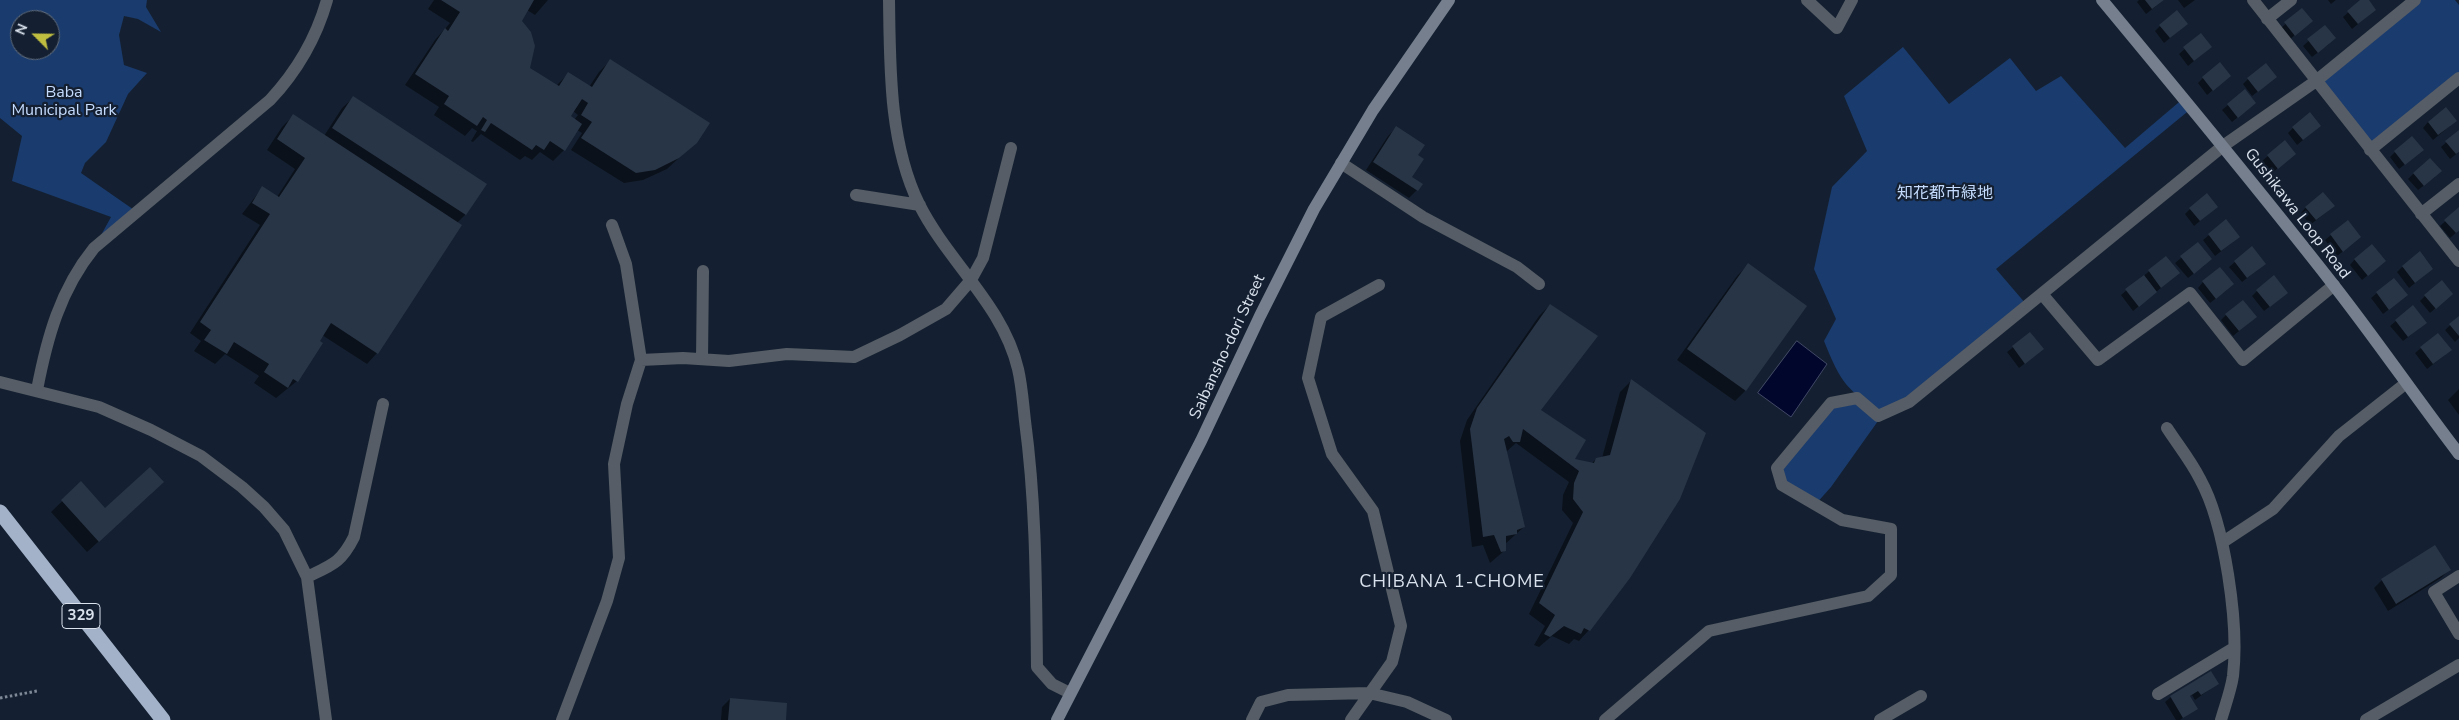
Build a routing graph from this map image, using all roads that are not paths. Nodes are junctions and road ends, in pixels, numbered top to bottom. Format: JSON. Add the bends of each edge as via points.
{"nodes":[{"id":1,"x":327,"y":0,"type":"edge"},
{"id":2,"x":889,"y":0,"type":"edge"},
{"id":3,"x":1449,"y":0,"type":"edge"},
{"id":4,"x":1807,"y":0,"type":"edge"},
{"id":5,"x":1852,"y":0,"type":"edge"},
{"id":6,"x":2102,"y":0,"type":"edge"},
{"id":7,"x":2252,"y":0,"type":"edge"},
{"id":8,"x":2291,"y":0,"type":"edge"},
{"id":9,"x":2415,"y":0,"type":"edge"},
{"id":10,"x":2267,"y":19,"type":"junction"},
{"id":11,"x":2459,"y":78,"type":"edge"},
{"id":12,"x":2316,"y":81,"type":"junction"},
{"id":13,"x":2223,"y":146,"type":"junction"},
{"id":14,"x":1011,"y":148,"type":"dead end"},
{"id":15,"x":2370,"y":150,"type":"junction"},
{"id":16,"x":1341,"y":163,"type":"junction"},
{"id":17,"x":2459,"y":184,"type":"edge"},
{"id":18,"x":856,"y":195,"type":"dead end"},
{"id":19,"x":920,"y":205,"type":"junction"},
{"id":20,"x":2421,"y":214,"type":"junction"},
{"id":21,"x":612,"y":224,"type":"dead end"},
{"id":22,"x":2459,"y":261,"type":"edge"},
{"id":23,"x":703,"y":271,"type":"dead end"},
{"id":24,"x":972,"y":280,"type":"junction"},
{"id":25,"x":1539,"y":284,"type":"dead end"},
{"id":26,"x":2334,"y":285,"type":"junction"},
{"id":27,"x":1379,"y":286,"type":"dead end"},
{"id":28,"x":2042,"y":294,"type":"junction"},
{"id":29,"x":702,"y":359,"type":"junction"},
{"id":30,"x":641,"y":360,"type":"junction"},
{"id":31,"x":0,"y":382,"type":"edge"},
{"id":32,"x":2405,"y":384,"type":"junction"},
{"id":33,"x":37,"y":390,"type":"junction"},
{"id":34,"x":383,"y":404,"type":"dead end"},
{"id":35,"x":2167,"y":428,"type":"dead end"},
{"id":36,"x":2459,"y":454,"type":"edge"},
{"id":37,"x":0,"y":512,"type":"edge"},
{"id":38,"x":2223,"y":542,"type":"junction"},
{"id":39,"x":2459,"y":576,"type":"edge"},
{"id":40,"x":307,"y":577,"type":"junction"},
{"id":41,"x":2459,"y":634,"type":"edge"},
{"id":42,"x":2234,"y":648,"type":"junction"},
{"id":43,"x":2459,"y":665,"type":"edge"},
{"id":44,"x":1070,"y":693,"type":"junction"},
{"id":45,"x":1369,"y":694,"type":"junction"},
{"id":46,"x":2158,"y":694,"type":"dead end"},
{"id":47,"x":1921,"y":696,"type":"dead end"},
{"id":48,"x":163,"y":720,"type":"edge"},
{"id":49,"x":326,"y":720,"type":"edge"},
{"id":50,"x":562,"y":720,"type":"edge"},
{"id":51,"x":1057,"y":720,"type":"edge"},
{"id":52,"x":1252,"y":720,"type":"edge"},
{"id":53,"x":1351,"y":720,"type":"edge"},
{"id":54,"x":1446,"y":720,"type":"edge"},
{"id":55,"x":1605,"y":720,"type":"edge"},
{"id":56,"x":1880,"y":720,"type":"edge"},
{"id":57,"x":2221,"y":720,"type":"edge"},
{"id":58,"x":2366,"y":720,"type":"edge"}],
"edges":[{"from":1,"to":33,"type":"street","via":[[305,57],[290,79],[270,100],[94,248],[81,264],[54,319]]},
{"from":2,"to":19,"type":"street","via":[[901,152]]},
{"from":3,"to":16,"type":"main road","name":"Saibansho-dori Street","via":[[1401,66]]},
{"from":4,"to":5,"type":"street","via":[[1838,28]]},
{"from":6,"to":13,"type":"main road","name":"Gushikawa Loop Road"},
{"from":7,"to":10,"type":"street"},
{"from":8,"to":10,"type":"street"},
{"from":9,"to":12,"type":"street"},
{"from":10,"to":12,"type":"street"},
{"from":11,"to":15,"type":"street"},
{"from":12,"to":13,"type":"street"},
{"from":12,"to":15,"type":"street"},
{"from":13,"to":26,"type":"main road","name":"Gushikawa Loop Road"},
{"from":13,"to":28,"type":"street"},
{"from":14,"to":24,"type":"street","via":[[983,258]]},
{"from":15,"to":20,"type":"street"},
{"from":16,"to":25,"type":"street","via":[[1423,217],[1517,267]]},
{"from":16,"to":44,"type":"main road","name":"Saibansho-dori Street","via":[[1298,239],[1201,441]]},
{"from":17,"to":20,"type":"street"},
{"from":18,"to":19,"type":"street"},
{"from":19,"to":24,"type":"street"},
{"from":20,"to":22,"type":"street"},
{"from":21,"to":30,"type":"street","via":[[626,264]]},
{"from":23,"to":29,"type":"street"},
{"from":24,"to":29,"type":"street","via":[[946,309],[854,358],[788,354],[729,361]]},
{"from":24,"to":44,"type":"street","via":[[1001,325],[1018,368],[1029,448],[1035,531],[1037,667],[1052,684]]},
{"from":26,"to":28,"type":"street","via":[[2242,360],[2190,293],[2098,360]]},
{"from":26,"to":32,"type":"main road","name":"Gushikawa Loop Road"},
{"from":27,"to":45,"type":"street","via":[[1321,316],[1308,378],[1332,454],[1373,511],[1401,626],[1392,662]]},
{"from":28,"to":55,"type":"street","via":[[1909,402],[1878,416],[1857,398],[1831,403],[1777,468],[1782,485],[1842,520],[1891,529],[1891,575],[1868,596],[1709,632]]},
{"from":29,"to":30,"type":"street"},
{"from":30,"to":50,"type":"street","via":[[614,464],[619,558],[607,601]]},
{"from":31,"to":33,"type":"street"},
{"from":32,"to":36,"type":"main road","name":"Gushikawa Loop Road"},
{"from":32,"to":38,"type":"street","via":[[2339,436],[2273,509]]},
{"from":33,"to":40,"type":"street","via":[[99,407],[201,456],[264,507],[284,530]]},
{"from":34,"to":40,"type":"street","via":[[354,537],[345,555],[330,567]]},
{"from":35,"to":38,"type":"street","via":[[2201,480]]},
{"from":37,"to":48,"type":"highway","number":"329"},
{"from":38,"to":42,"type":"street"},
{"from":39,"to":41,"type":"street","via":[[2434,592]]},
{"from":40,"to":49,"type":"street"},
{"from":42,"to":46,"type":"street"},
{"from":42,"to":57,"type":"street","via":[[2233,676]]},
{"from":43,"to":58,"type":"street"},
{"from":44,"to":51,"type":"main road","name":"Saibansho-dori Street"},
{"from":45,"to":52,"type":"street","via":[[1288,695],[1261,702]]},
{"from":45,"to":53,"type":"street"},
{"from":45,"to":54,"type":"street","via":[[1407,702]]},
{"from":47,"to":56,"type":"street"}]}
